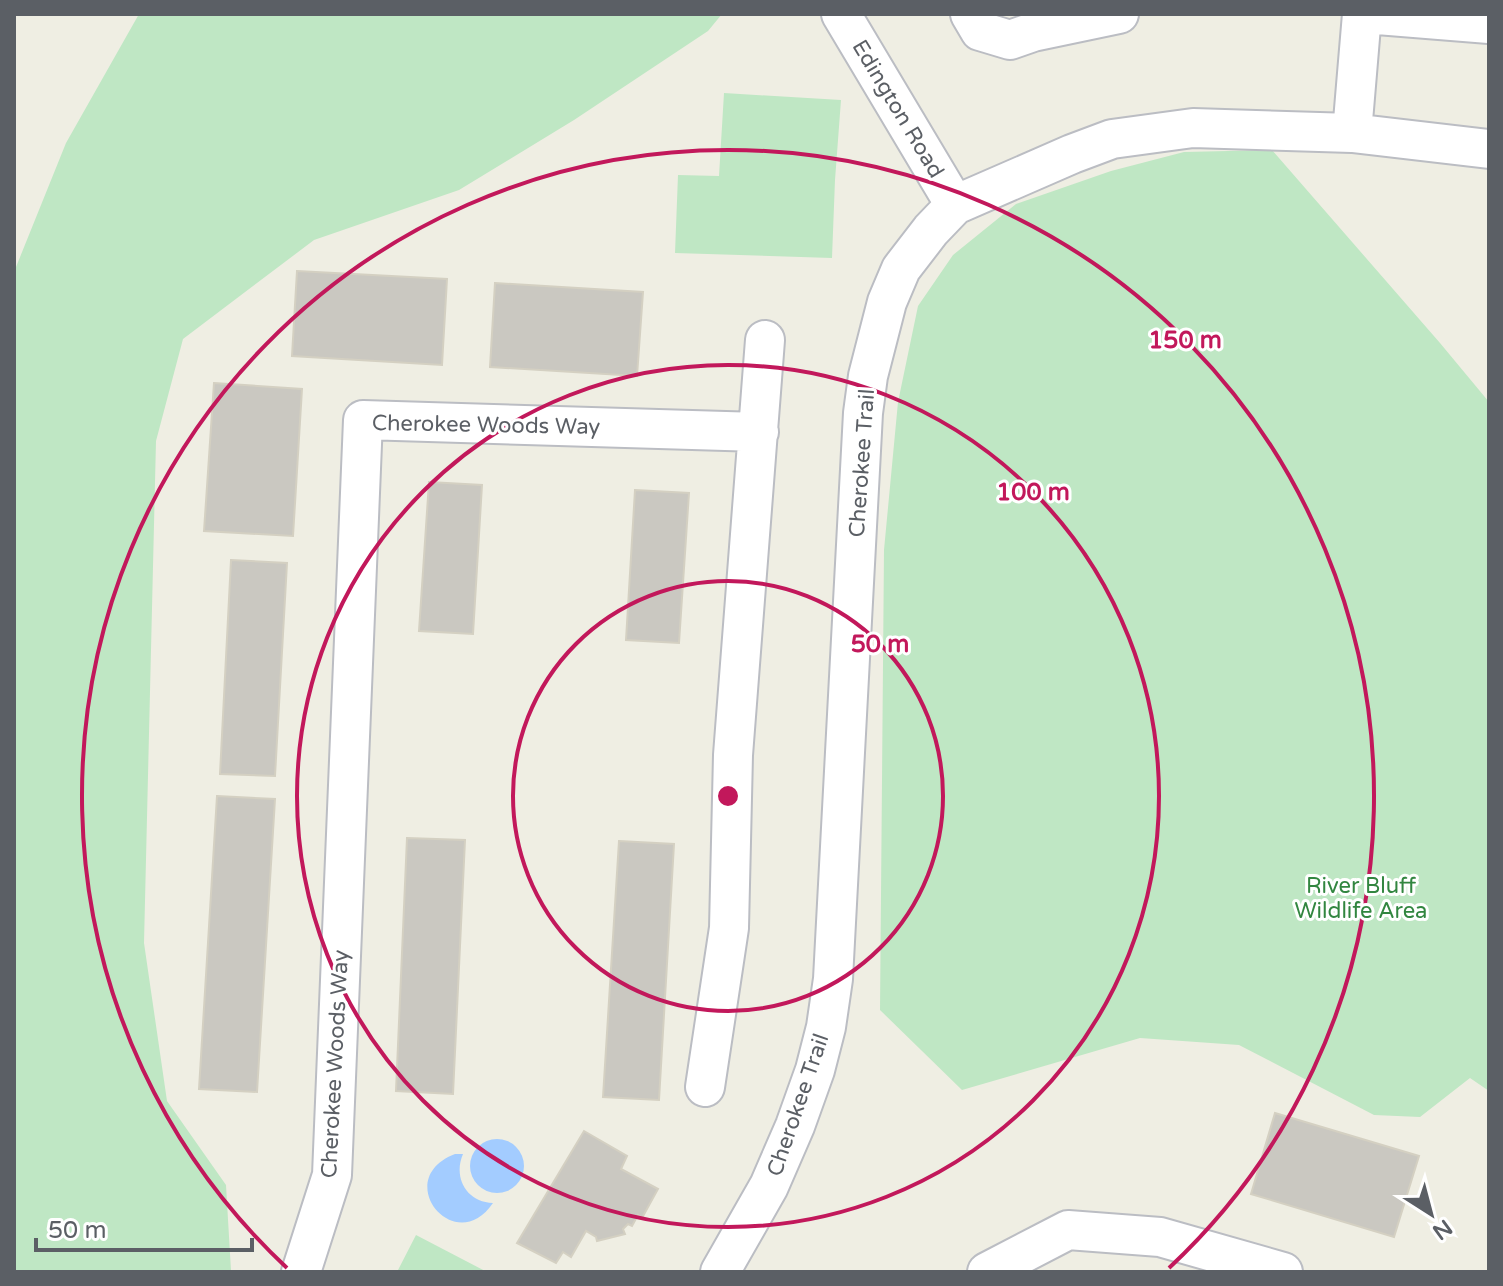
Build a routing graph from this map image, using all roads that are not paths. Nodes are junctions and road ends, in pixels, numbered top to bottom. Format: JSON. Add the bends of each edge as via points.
{"nodes":[{"id":1,"x":841,"y":14,"type":"edge"},
{"id":2,"x":970,"y":14,"type":"edge"},
{"id":3,"x":1119,"y":14,"type":"edge"},
{"id":4,"x":1364,"y":14,"type":"edge"},
{"id":5,"x":1489,"y":24,"type":"edge"},
{"id":6,"x":1352,"y":133,"type":"junction"},
{"id":7,"x":1489,"y":149,"type":"edge"},
{"id":8,"x":955,"y":205,"type":"junction"},
{"id":9,"x":765,"y":340,"type":"dead end"},
{"id":10,"x":759,"y":432,"type":"junction"},
{"id":11,"x":705,"y":1087,"type":"dead end"},
{"id":12,"x":301,"y":1272,"type":"edge"},
{"id":13,"x":720,"y":1272,"type":"edge"},
{"id":14,"x":987,"y":1272,"type":"edge"},
{"id":15,"x":1283,"y":1272,"type":"edge"}],
"edges":[{"from":1,"to":8,"type":"street","name":"Edington Road"},
{"from":2,"to":3,"type":"street","via":[[980,31],[1010,40]]},
{"from":4,"to":5,"type":"street"},
{"from":4,"to":6,"type":"street"},
{"from":6,"to":7,"type":"street","name":"Cherokee Trail"},
{"from":6,"to":8,"type":"street","name":"Cherokee Trail","via":[[1193,128],[1112,139]]},
{"from":8,"to":13,"type":"street","name":"Cherokee Trail","via":[[901,269],[868,376],[826,1027],[795,1126],[769,1186]]},
{"from":9,"to":10,"type":"street"},
{"from":10,"to":11,"type":"street","via":[[733,755],[729,928]]},
{"from":10,"to":12,"type":"street","name":"Cherokee Woods Way","via":[[363,420],[332,1175]]},
{"from":14,"to":15,"type":"street","via":[[1068,1230],[1160,1237]]}]}
